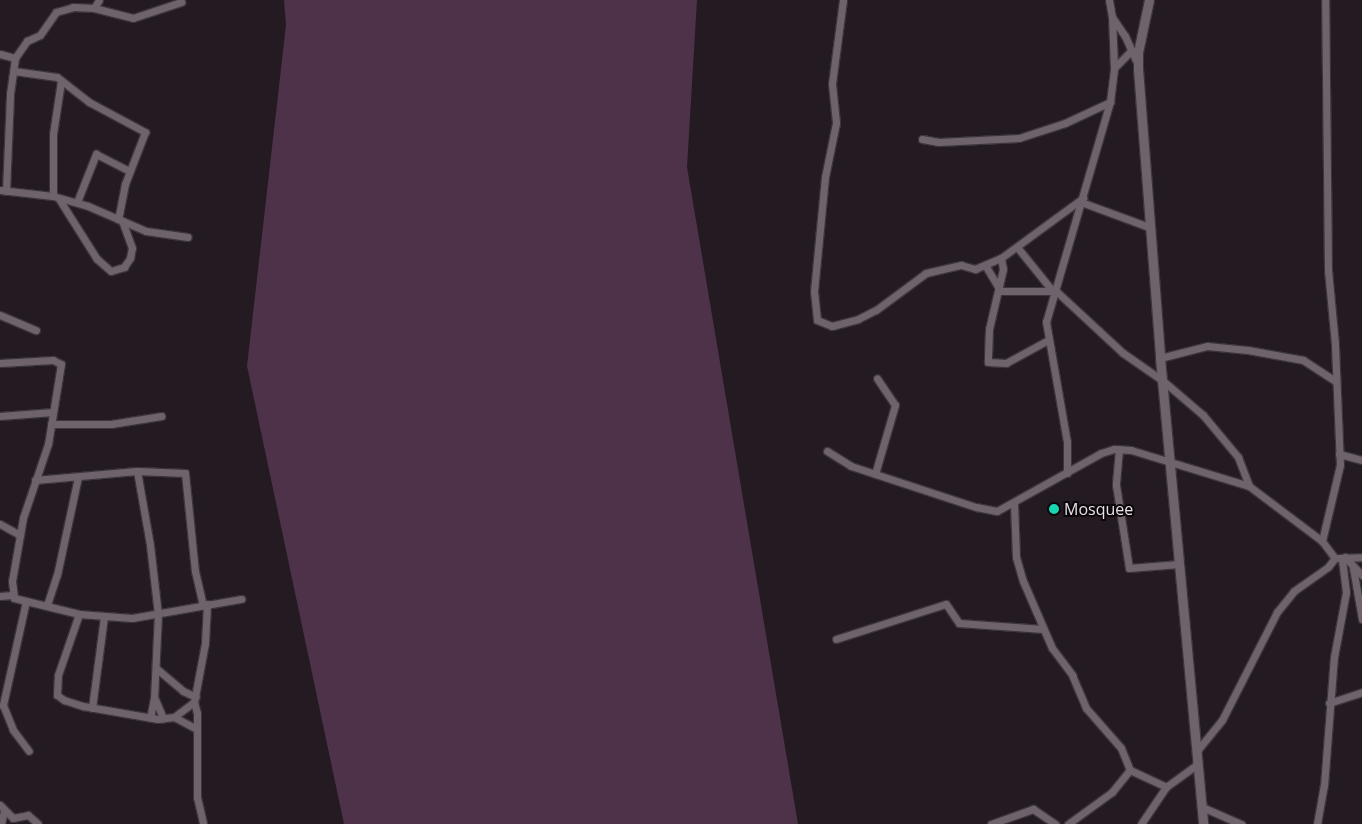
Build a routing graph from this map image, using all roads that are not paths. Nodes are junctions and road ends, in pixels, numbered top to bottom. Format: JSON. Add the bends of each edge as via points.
{"nodes":[{"id":1,"x":99,"y":0,"type":"edge"},
{"id":2,"x":843,"y":0,"type":"edge"},
{"id":3,"x":1109,"y":0,"type":"edge"},
{"id":4,"x":1149,"y":0,"type":"edge"},
{"id":5,"x":1325,"y":0,"type":"edge"},
{"id":6,"x":181,"y":2,"type":"dead end"},
{"id":7,"x":94,"y":8,"type":"junction"},
{"id":8,"x":1112,"y":17,"type":"junction"},
{"id":9,"x":1132,"y":50,"type":"junction"},
{"id":10,"x":0,"y":54,"type":"edge"},
{"id":11,"x":15,"y":58,"type":"junction"},
{"id":12,"x":1114,"y":68,"type":"junction"},
{"id":13,"x":1138,"y":69,"type":"junction"},
{"id":14,"x":14,"y":71,"type":"junction"},
{"id":15,"x":61,"y":81,"type":"junction"},
{"id":16,"x":1110,"y":102,"type":"junction"},
{"id":17,"x":4,"y":131,"type":"edge"},
{"id":18,"x":922,"y":139,"type":"dead end"},
{"id":19,"x":130,"y":172,"type":"junction"},
{"id":20,"x":3,"y":190,"type":"edge"},
{"id":21,"x":56,"y":197,"type":"junction"},
{"id":22,"x":1082,"y":200,"type":"junction"},
{"id":23,"x":76,"y":202,"type":"junction"},
{"id":24,"x":120,"y":220,"type":"junction"},
{"id":25,"x":1149,"y":227,"type":"junction"},
{"id":26,"x":188,"y":237,"type":"dead end"},
{"id":27,"x":1017,"y":247,"type":"junction"},
{"id":28,"x":1001,"y":258,"type":"junction"},
{"id":29,"x":985,"y":265,"type":"junction"},
{"id":30,"x":998,"y":290,"type":"junction"},
{"id":31,"x":1053,"y":290,"type":"junction"},
{"id":32,"x":0,"y":315,"type":"edge"},
{"id":33,"x":36,"y":330,"type":"dead end"},
{"id":34,"x":1048,"y":340,"type":"junction"},
{"id":35,"x":1160,"y":358,"type":"junction"},
{"id":36,"x":0,"y":363,"type":"edge"},
{"id":37,"x":877,"y":378,"type":"dead end"},
{"id":38,"x":1162,"y":380,"type":"junction"},
{"id":39,"x":1335,"y":381,"type":"junction"},
{"id":40,"x":53,"y":412,"type":"junction"},
{"id":41,"x":0,"y":416,"type":"edge"},
{"id":42,"x":161,"y":416,"type":"dead end"},
{"id":43,"x":51,"y":424,"type":"junction"},
{"id":44,"x":1119,"y":449,"type":"junction"},
{"id":45,"x":827,"y":451,"type":"dead end"},
{"id":46,"x":1339,"y":454,"type":"junction"},
{"id":47,"x":1169,"y":459,"type":"junction"},
{"id":48,"x":1362,"y":460,"type":"edge"},
{"id":49,"x":137,"y":472,"type":"junction"},
{"id":50,"x":1067,"y":473,"type":"junction"},
{"id":51,"x":875,"y":474,"type":"junction"},
{"id":52,"x":78,"y":477,"type":"junction"},
{"id":53,"x":35,"y":480,"type":"junction"},
{"id":54,"x":1249,"y":486,"type":"junction"},
{"id":55,"x":1014,"y":504,"type":"junction"},
{"id":56,"x":0,"y":524,"type":"edge"},
{"id":57,"x":20,"y":535,"type":"junction"},
{"id":58,"x":1322,"y":541,"type":"junction"},
{"id":59,"x":1362,"y":557,"type":"edge"},
{"id":60,"x":1341,"y":558,"type":"junction"},
{"id":61,"x":1179,"y":564,"type":"junction"},
{"id":62,"x":1353,"y":568,"type":"junction"},
{"id":63,"x":1362,"y":575,"type":"edge"},
{"id":64,"x":12,"y":595,"type":"junction"},
{"id":65,"x":0,"y":596,"type":"edge"},
{"id":66,"x":241,"y":599,"type":"dead end"},
{"id":67,"x":26,"y":601,"type":"junction"},
{"id":68,"x":47,"y":605,"type":"junction"},
{"id":69,"x":205,"y":605,"type":"junction"},
{"id":70,"x":79,"y":614,"type":"junction"},
{"id":71,"x":158,"y":614,"type":"junction"},
{"id":72,"x":104,"y":617,"type":"junction"},
{"id":73,"x":1362,"y":620,"type":"edge"},
{"id":74,"x":1042,"y":629,"type":"junction"},
{"id":75,"x":836,"y":639,"type":"dead end"},
{"id":76,"x":157,"y":669,"type":"junction"},
{"id":77,"x":1362,"y":692,"type":"edge"},
{"id":78,"x":154,"y":698,"type":"junction"},
{"id":79,"x":195,"y":700,"type":"junction"},
{"id":80,"x":1330,"y":703,"type":"junction"},
{"id":81,"x":92,"y":708,"type":"junction"},
{"id":82,"x":174,"y":717,"type":"junction"},
{"id":83,"x":150,"y":718,"type":"junction"},
{"id":84,"x":163,"y":718,"type":"junction"},
{"id":85,"x":197,"y":729,"type":"junction"},
{"id":86,"x":29,"y":752,"type":"dead end"},
{"id":87,"x":1196,"y":752,"type":"junction"},
{"id":88,"x":1198,"y":764,"type":"junction"},
{"id":89,"x":1130,"y":770,"type":"junction"},
{"id":90,"x":1166,"y":787,"type":"junction"},
{"id":91,"x":1202,"y":807,"type":"junction"},
{"id":92,"x":2,"y":808,"type":"edge"},
{"id":93,"x":1,"y":824,"type":"edge"},
{"id":94,"x":38,"y":824,"type":"edge"},
{"id":95,"x":203,"y":824,"type":"edge"},
{"id":96,"x":991,"y":824,"type":"edge"},
{"id":97,"x":1055,"y":824,"type":"edge"},
{"id":98,"x":1068,"y":824,"type":"edge"},
{"id":99,"x":1141,"y":824,"type":"edge"},
{"id":100,"x":1203,"y":824,"type":"edge"},
{"id":101,"x":1241,"y":824,"type":"edge"},
{"id":102,"x":1317,"y":824,"type":"edge"}],
"edges":[{"from":1,"to":7,"type":"street"},
{"from":2,"to":29,"type":"street","via":[[832,84],[836,123],[825,177],[814,291],[817,320],[832,326],[858,319],[876,310],[926,273],[958,265],[971,269]]},
{"from":3,"to":8,"type":"street"},
{"from":4,"to":13,"type":"street","via":[[1139,44]]},
{"from":5,"to":39,"type":"street","via":[[1328,270],[1336,344]]},
{"from":6,"to":7,"type":"street","via":[[133,18]]},
{"from":7,"to":11,"type":"street","via":[[73,7],[56,12],[40,34],[27,41]]},
{"from":8,"to":9,"type":"street"},
{"from":8,"to":12,"type":"street"},
{"from":9,"to":12,"type":"street"},
{"from":9,"to":13,"type":"street"},
{"from":10,"to":11,"type":"street"},
{"from":11,"to":14,"type":"street"},
{"from":12,"to":16,"type":"street"},
{"from":13,"to":25,"type":"street"},
{"from":14,"to":15,"type":"street","via":[[44,73]]},
{"from":14,"to":17,"type":"street"},
{"from":15,"to":19,"type":"street","via":[[90,102],[145,132]]},
{"from":15,"to":21,"type":"street","via":[[53,134]]},
{"from":16,"to":18,"type":"street","via":[[1065,123],[1019,138],[939,142]]},
{"from":16,"to":22,"type":"street"},
{"from":17,"to":20,"type":"street"},
{"from":19,"to":23,"type":"street","via":[[96,154]]},
{"from":19,"to":24,"type":"street"},
{"from":20,"to":21,"type":"street"},
{"from":21,"to":23,"type":"street"},
{"from":21,"to":24,"type":"street","via":[[97,259],[110,271],[124,267],[132,248]]},
{"from":22,"to":25,"type":"street"},
{"from":22,"to":27,"type":"street"},
{"from":22,"to":31,"type":"street"},
{"from":23,"to":24,"type":"street"},
{"from":24,"to":26,"type":"street","via":[[146,230]]},
{"from":25,"to":35,"type":"street"},
{"from":27,"to":28,"type":"street"},
{"from":27,"to":31,"type":"street"},
{"from":28,"to":29,"type":"street"},
{"from":28,"to":30,"type":"street"},
{"from":29,"to":30,"type":"street"},
{"from":30,"to":31,"type":"street","via":[[1016,293]]},
{"from":30,"to":34,"type":"street","via":[[989,329],[988,362],[1006,363]]},
{"from":31,"to":34,"type":"street","via":[[1046,322]]},
{"from":31,"to":38,"type":"street","via":[[1123,353]]},
{"from":32,"to":33,"type":"street"},
{"from":34,"to":50,"type":"street","via":[[1066,442]]},
{"from":35,"to":38,"type":"street"},
{"from":35,"to":39,"type":"street","via":[[1207,346],[1248,350],[1303,360]]},
{"from":36,"to":40,"type":"street","via":[[54,360],[61,364]]},
{"from":37,"to":51,"type":"street","via":[[895,404],[882,439]]},
{"from":38,"to":47,"type":"street"},
{"from":38,"to":54,"type":"street","via":[[1203,415],[1224,439],[1238,457]]},
{"from":39,"to":46,"type":"street"},
{"from":40,"to":41,"type":"street"},
{"from":40,"to":43,"type":"street"},
{"from":42,"to":43,"type":"street","via":[[111,424]]},
{"from":43,"to":53,"type":"street"},
{"from":44,"to":47,"type":"street"},
{"from":44,"to":50,"type":"street","via":[[1101,453]]},
{"from":44,"to":61,"type":"street","via":[[1116,486],[1129,568]]},
{"from":45,"to":51,"type":"street","via":[[851,466]]},
{"from":46,"to":48,"type":"street"},
{"from":46,"to":58,"type":"street","via":[[1340,475]]},
{"from":47,"to":54,"type":"street"},
{"from":47,"to":61,"type":"street"},
{"from":49,"to":52,"type":"street"},
{"from":49,"to":69,"type":"street","via":[[173,471],[187,475],[195,571]]},
{"from":49,"to":71,"type":"street"},
{"from":50,"to":55,"type":"street"},
{"from":51,"to":55,"type":"street","via":[[990,511]]},
{"from":52,"to":53,"type":"street"},
{"from":52,"to":68,"type":"street","via":[[58,575]]},
{"from":53,"to":57,"type":"street"},
{"from":54,"to":58,"type":"street"},
{"from":55,"to":74,"type":"street","via":[[1016,556],[1023,581],[1041,616]]},
{"from":56,"to":57,"type":"street"},
{"from":57,"to":64,"type":"street"},
{"from":58,"to":60,"type":"street"},
{"from":59,"to":60,"type":"street"},
{"from":60,"to":62,"type":"street"},
{"from":60,"to":80,"type":"street","via":[[1346,592]]},
{"from":60,"to":87,"type":"street","via":[[1294,591],[1278,612],[1222,720]]},
{"from":61,"to":87,"type":"street"},
{"from":62,"to":63,"type":"street"},
{"from":62,"to":73,"type":"street"},
{"from":64,"to":65,"type":"street"},
{"from":64,"to":67,"type":"street","via":[[17,600]]},
{"from":66,"to":69,"type":"street"},
{"from":67,"to":68,"type":"street"},
{"from":67,"to":86,"type":"street","via":[[3,705],[13,730]]},
{"from":68,"to":70,"type":"street"},
{"from":69,"to":71,"type":"street"},
{"from":69,"to":79,"type":"street","via":[[205,643]]},
{"from":70,"to":72,"type":"street"},
{"from":70,"to":81,"type":"street","via":[[58,675],[56,695]]},
{"from":71,"to":72,"type":"street","via":[[132,618]]},
{"from":71,"to":76,"type":"street"},
{"from":72,"to":81,"type":"street"},
{"from":74,"to":75,"type":"street","via":[[959,623],[946,604]]},
{"from":74,"to":89,"type":"street","via":[[1072,675],[1086,708],[1121,748]]},
{"from":76,"to":78,"type":"street"},
{"from":76,"to":79,"type":"street"},
{"from":77,"to":80,"type":"street"},
{"from":78,"to":83,"type":"street"},
{"from":78,"to":84,"type":"street"},
{"from":79,"to":82,"type":"street"},
{"from":79,"to":85,"type":"street"},
{"from":80,"to":102,"type":"street","via":[[1324,786]]},
{"from":81,"to":83,"type":"street"},
{"from":82,"to":84,"type":"street"},
{"from":82,"to":85,"type":"street"},
{"from":83,"to":84,"type":"street"},
{"from":85,"to":95,"type":"street","via":[[197,797]]},
{"from":87,"to":88,"type":"street"},
{"from":88,"to":90,"type":"street"},
{"from":88,"to":91,"type":"street"},
{"from":89,"to":90,"type":"street"},
{"from":89,"to":98,"type":"street","via":[[1112,792]]},
{"from":90,"to":99,"type":"street"},
{"from":91,"to":100,"type":"street"},
{"from":91,"to":101,"type":"street"},
{"from":92,"to":93,"type":"street"},
{"from":92,"to":94,"type":"street","via":[[13,818],[28,815]]},
{"from":96,"to":97,"type":"street","via":[[1033,809]]}]}
